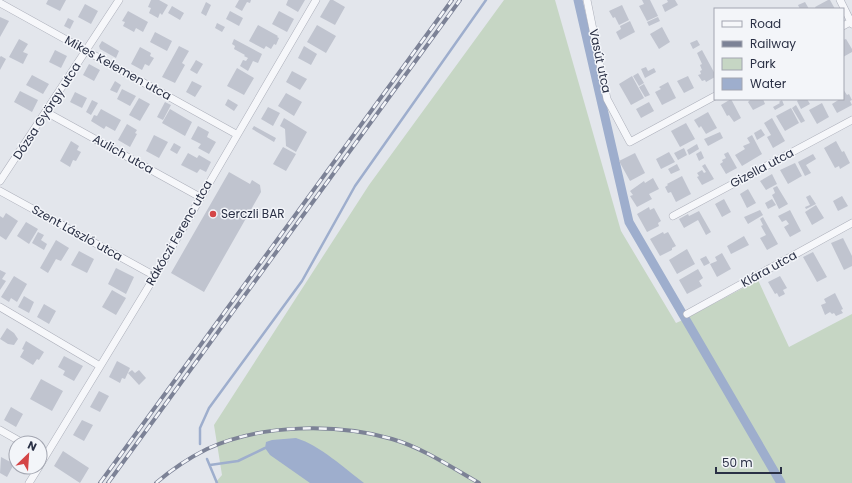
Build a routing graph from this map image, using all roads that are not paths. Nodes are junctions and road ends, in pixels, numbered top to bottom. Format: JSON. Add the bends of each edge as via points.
{"nodes":[{"id":1,"x":119,"y":0,"type":"edge"},
{"id":2,"x":316,"y":0,"type":"edge"},
{"id":3,"x":587,"y":0,"type":"edge"},
{"id":4,"x":840,"y":0,"type":"edge"},
{"id":5,"x":0,"y":3,"type":"edge"},
{"id":6,"x":852,"y":23,"type":"edge"},
{"id":7,"x":86,"y":50,"type":"junction"},
{"id":8,"x":714,"y":97,"type":"edge"},
{"id":9,"x":46,"y":112,"type":"junction"},
{"id":10,"x":852,"y":120,"type":"edge"},
{"id":11,"x":236,"y":134,"type":"junction"},
{"id":12,"x":0,"y":181,"type":"edge"},
{"id":13,"x":0,"y":190,"type":"edge"},
{"id":14,"x":200,"y":196,"type":"junction"},
{"id":15,"x":672,"y":216,"type":"dead end"},
{"id":16,"x":852,"y":223,"type":"edge"},
{"id":17,"x":154,"y":276,"type":"junction"},
{"id":18,"x":0,"y":307,"type":"edge"},
{"id":19,"x":686,"y":314,"type":"dead end"},
{"id":20,"x":100,"y":366,"type":"junction"},
{"id":21,"x":0,"y":430,"type":"edge"},
{"id":22,"x":9,"y":435,"type":"edge"},
{"id":23,"x":48,"y":446,"type":"edge"}],
"edges":[{"from":1,"to":7,"type":"street","name":"Dózsa György utca"},
{"from":2,"to":11,"type":"street","name":"Rákóczi Ferenc utca"},
{"from":3,"to":8,"type":"street","name":"Vasút utca","via":[[607,99],[630,142]]},
{"from":4,"to":6,"type":"street"},
{"from":5,"to":7,"type":"street","name":"Mikes Kelemen utca"},
{"from":7,"to":9,"type":"street","name":"Dózsa György utca"},
{"from":7,"to":11,"type":"street","name":"Mikes Kelemen utca"},
{"from":9,"to":12,"type":"street","name":"Dózsa György utca"},
{"from":9,"to":14,"type":"street","name":"Aulich utca"},
{"from":10,"to":15,"type":"street","name":"Gizella utca"},
{"from":11,"to":14,"type":"street","name":"Rákóczi Ferenc utca"},
{"from":13,"to":17,"type":"street","name":"Szent László utca"},
{"from":14,"to":17,"type":"street","name":"Rákóczi Ferenc utca"},
{"from":16,"to":19,"type":"street","name":"Klára utca"},
{"from":17,"to":20,"type":"street","name":"Rákóczi Ferenc utca"},
{"from":18,"to":20,"type":"street"},
{"from":20,"to":23,"type":"street","name":"Rákóczi Ferenc utca"},
{"from":21,"to":22,"type":"street"}]}
